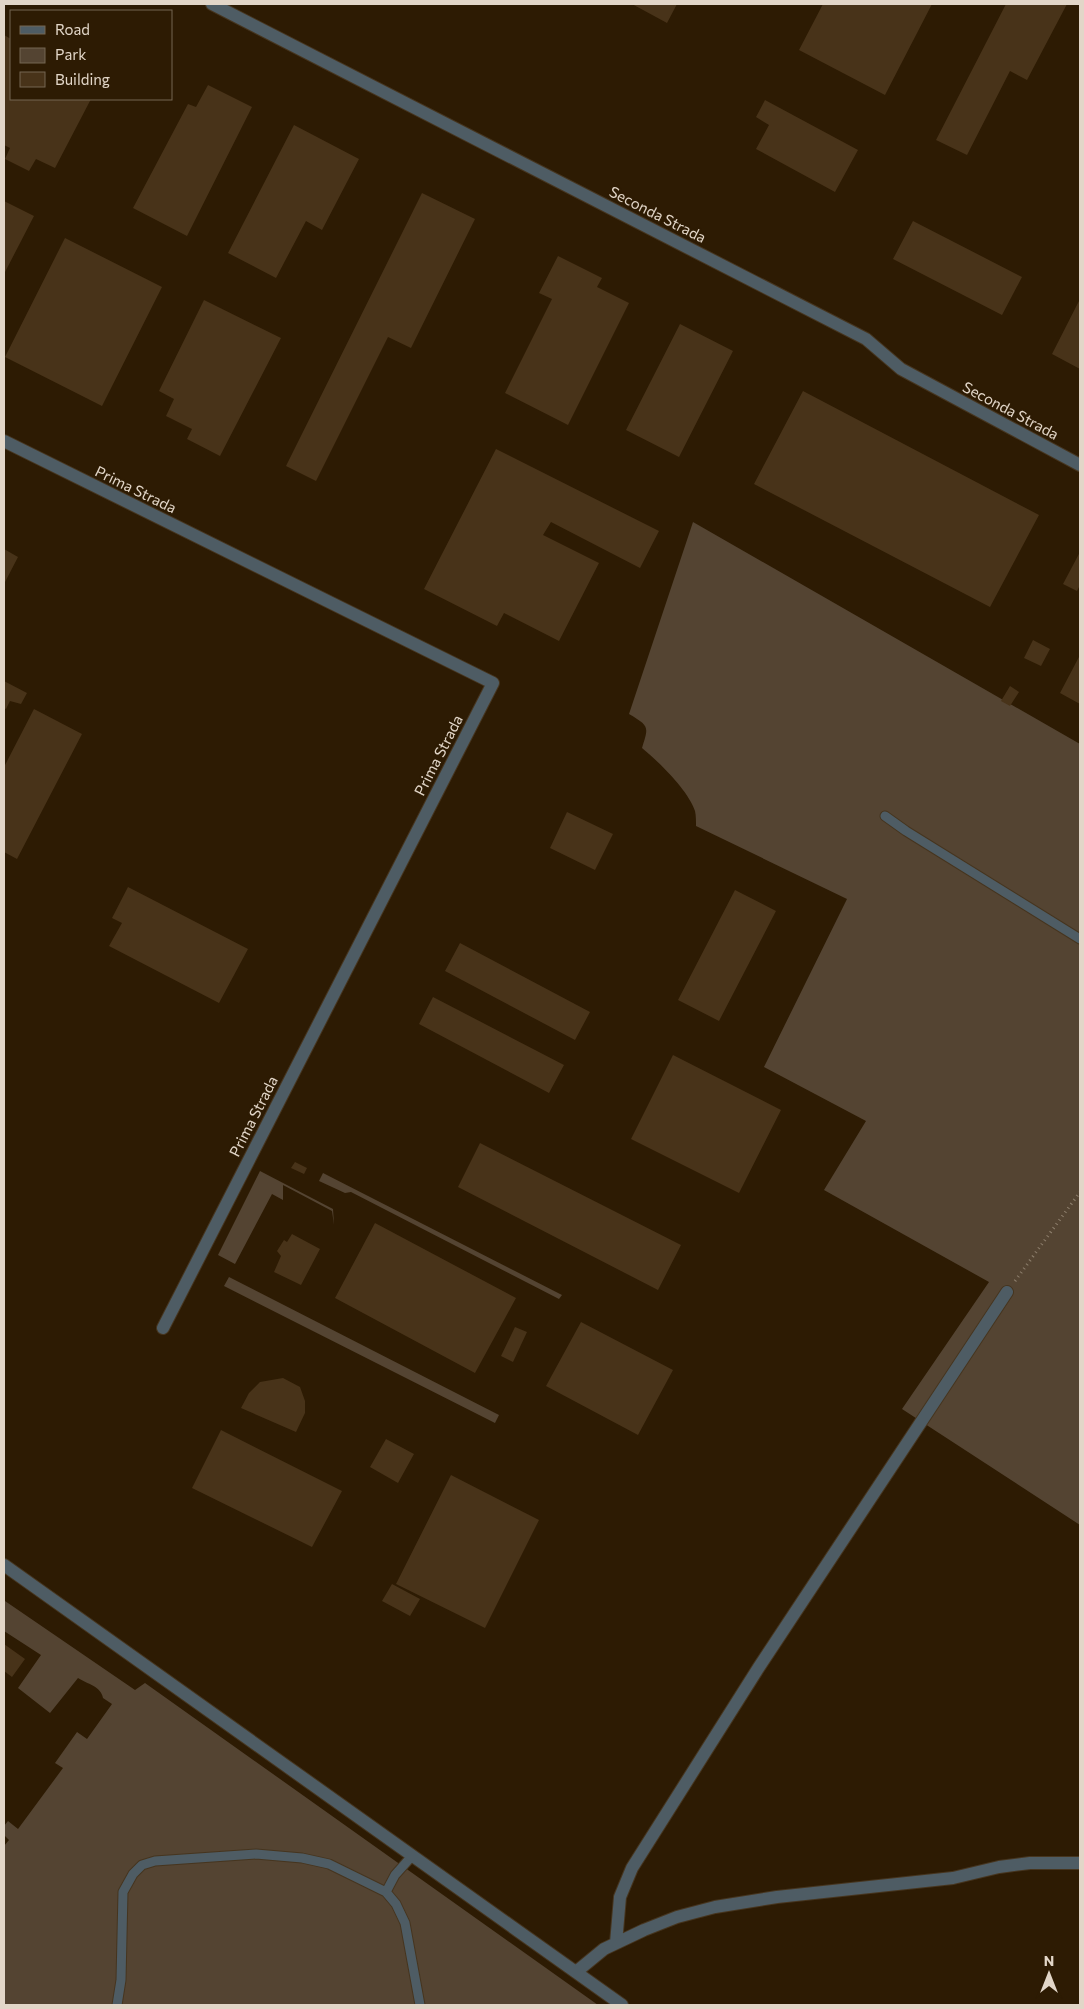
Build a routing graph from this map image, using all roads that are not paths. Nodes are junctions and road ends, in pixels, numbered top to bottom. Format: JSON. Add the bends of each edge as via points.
{"nodes":[{"id":1,"x":212,"y":4,"type":"edge"},
{"id":2,"x":4,"y":441,"type":"edge"},
{"id":3,"x":1080,"y":465,"type":"edge"},
{"id":4,"x":885,"y":816,"type":"dead end"},
{"id":5,"x":1080,"y":939,"type":"edge"},
{"id":6,"x":1007,"y":1292,"type":"road end"},
{"id":7,"x":163,"y":1328,"type":"dead end"},
{"id":8,"x":4,"y":1565,"type":"edge"},
{"id":9,"x":412,"y":1856,"type":"junction"},
{"id":10,"x":1080,"y":1863,"type":"edge"},
{"id":11,"x":386,"y":1892,"type":"junction"},
{"id":12,"x":616,"y":1943,"type":"junction"},
{"id":13,"x":576,"y":1972,"type":"junction"},
{"id":14,"x":117,"y":2005,"type":"edge"},
{"id":15,"x":420,"y":2005,"type":"edge"},
{"id":16,"x":622,"y":2005,"type":"edge"}],
"edges":[{"from":1,"to":3,"type":"street","name":"Seconda Strada","via":[[866,339],[901,369]]},
{"from":2,"to":7,"type":"street","name":"Prima Strada","via":[[493,683]]},
{"from":4,"to":5,"type":"lane"},
{"from":6,"to":12,"type":"street","via":[[632,1868],[620,1897]]},
{"from":8,"to":9,"type":"street"},
{"from":9,"to":11,"type":"lane","via":[[395,1874]]},
{"from":9,"to":13,"type":"street"},
{"from":10,"to":12,"type":"street","via":[[1030,1863],[953,1878],[777,1896],[677,1917]]},
{"from":11,"to":14,"type":"lane","via":[[329,1864],[302,1858],[256,1854],[155,1861],[142,1865],[132,1874],[122,1892],[121,1980]]},
{"from":11,"to":15,"type":"lane","via":[[405,1923]]},
{"from":12,"to":13,"type":"street"},
{"from":13,"to":16,"type":"street"}]}
